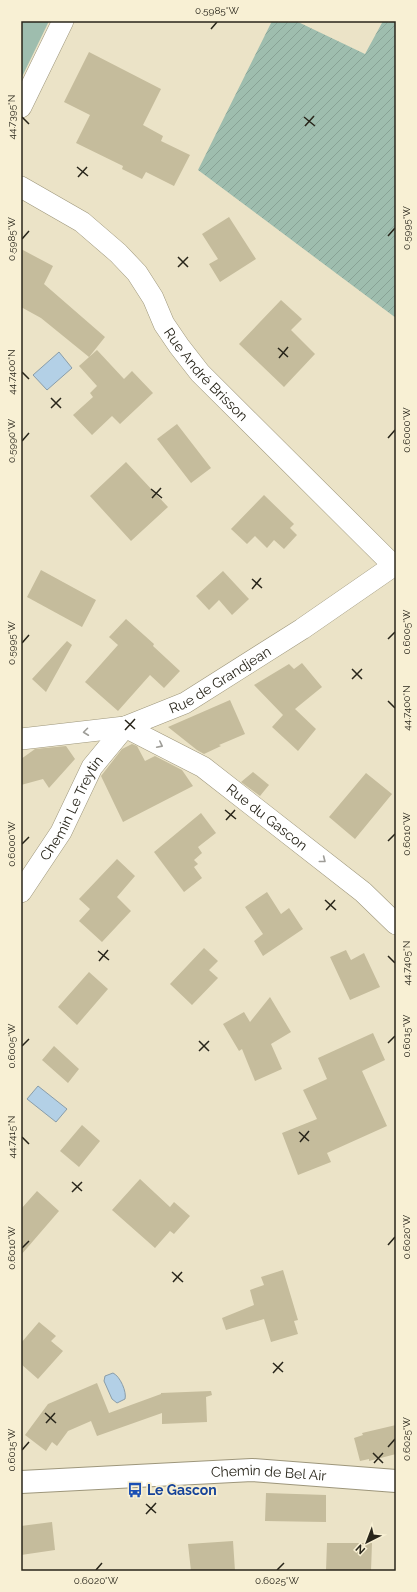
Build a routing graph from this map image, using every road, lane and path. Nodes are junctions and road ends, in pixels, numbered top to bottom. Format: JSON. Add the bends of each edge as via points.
{"nodes":[{"id":1,"x":63,"y":21,"type":"edge"},
{"id":2,"x":21,"y":107,"type":"edge"},
{"id":3,"x":21,"y":187,"type":"edge"},
{"id":4,"x":395,"y":565,"type":"edge"},
{"id":5,"x":125,"y":727,"type":"junction"},
{"id":6,"x":21,"y":739,"type":"edge"},
{"id":7,"x":21,"y":892,"type":"edge"},
{"id":8,"x":396,"y":924,"type":"edge"},
{"id":9,"x":396,"y":1480,"type":"edge"},
{"id":10,"x":21,"y":1482,"type":"edge"}],
"edges":[{"from":1,"to":2,"type":"street"},
{"from":3,"to":4,"type":"street","name":"Rue André Brisson","via":[[82,222],[118,253],[137,273],[153,298],[164,324],[200,373]]},
{"from":4,"to":5,"type":"street","name":"Rue de Grandjean","via":[[302,629],[185,703]]},
{"from":5,"to":6,"type":"street","name":"Rue de Grandjean","one_way":true},
{"from":5,"to":7,"type":"street","name":"Chemin Le Treytin","via":[[92,767],[61,832]]},
{"from":5,"to":8,"type":"street","name":"Rue du Gascon","one_way":true,"via":[[203,767],[363,892]]},
{"from":9,"to":10,"type":"street","name":"Chemin de Bel Air","via":[[252,1470]]}]}
